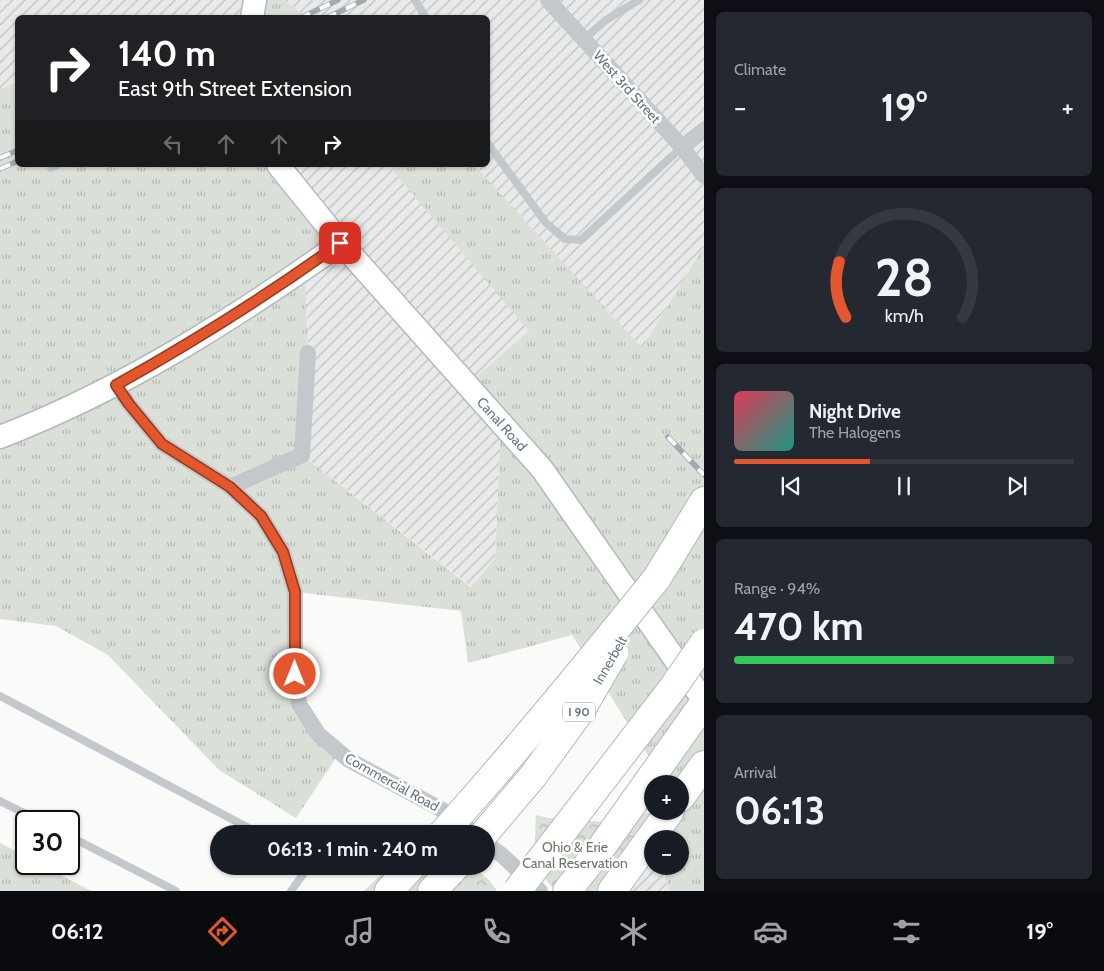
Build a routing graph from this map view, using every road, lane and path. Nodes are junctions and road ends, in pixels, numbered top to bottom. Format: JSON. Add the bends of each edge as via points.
{"nodes":[{"id":1,"x":415,"y":0,"type":"edge"},
{"id":2,"x":548,"y":0,"type":"edge"},
{"id":3,"x":639,"y":0,"type":"edge"},
{"id":4,"x":424,"y":15,"type":"edge"},
{"id":5,"x":584,"y":39,"type":"junction"},
{"id":6,"x":704,"y":130,"type":"edge"},
{"id":7,"x":490,"y":147,"type":"edge"},
{"id":8,"x":682,"y":148,"type":"junction"},
{"id":9,"x":279,"y":167,"type":"edge"},
{"id":10,"x":704,"y":176,"type":"edge"},
{"id":11,"x":340,"y":243,"type":"junction"},
{"id":12,"x":308,"y":353,"type":"dead end"},
{"id":13,"x":116,"y":385,"type":"junction"},
{"id":14,"x":0,"y":438,"type":"edge"},
{"id":15,"x":230,"y":487,"type":"junction"},
{"id":16,"x":704,"y":501,"type":"edge"},
{"id":17,"x":657,"y":578,"type":"junction"},
{"id":18,"x":704,"y":643,"type":"edge"},
{"id":19,"x":0,"y":696,"type":"edge"},
{"id":20,"x":704,"y":702,"type":"edge"},
{"id":21,"x":704,"y":765,"type":"edge"},
{"id":22,"x":689,"y":786,"type":"edge"},
{"id":23,"x":0,"y":801,"type":"edge"},
{"id":24,"x":18,"y":810,"type":"edge"},
{"id":25,"x":664,"y":820,"type":"edge"},
{"id":26,"x":243,"y":825,"type":"edge"},
{"id":27,"x":450,"y":825,"type":"edge"},
{"id":28,"x":464,"y":825,"type":"edge"},
{"id":29,"x":492,"y":825,"type":"edge"},
{"id":30,"x":80,"y":842,"type":"edge"},
{"id":31,"x":495,"y":850,"type":"edge"},
{"id":32,"x":303,"y":875,"type":"edge"},
{"id":33,"x":403,"y":875,"type":"edge"},
{"id":34,"x":447,"y":875,"type":"edge"},
{"id":35,"x":626,"y":880,"type":"edge"},
{"id":36,"x":176,"y":891,"type":"edge"},
{"id":37,"x":291,"y":891,"type":"edge"},
{"id":38,"x":388,"y":891,"type":"edge"},
{"id":39,"x":432,"y":891,"type":"edge"},
{"id":40,"x":517,"y":891,"type":"edge"},
{"id":41,"x":540,"y":891,"type":"edge"},
{"id":42,"x":568,"y":891,"type":"edge"},
{"id":43,"x":612,"y":891,"type":"edge"}],
"edges":[{"from":1,"to":4,"type":"lane"},
{"from":2,"to":5,"type":"street","name":"West 3rd Street"},
{"from":3,"to":5,"type":"lane","via":[[606,20]]},
{"from":5,"to":8,"type":"street","name":"West 3rd Street"},
{"from":6,"to":8,"type":"street"},
{"from":7,"to":8,"type":"lane","via":[[546,223],[565,240],[581,240]]},
{"from":8,"to":10,"type":"street","name":"West 3rd Street"},
{"from":9,"to":11,"type":"street","name":"Canal Road"},
{"from":11,"to":13,"type":"street","via":[[192,342]]},
{"from":11,"to":20,"type":"street","name":"Canal Road","via":[[542,469]]},
{"from":12,"to":15,"type":"street","via":[[302,455]]},
{"from":13,"to":14,"type":"street"},
{"from":13,"to":15,"type":"street","name":"Commercial Road","via":[[162,444]]},
{"from":15,"to":28,"type":"street","name":"Commercial Road","via":[[261,516],[283,552],[295,592],[295,674],[300,704],[319,735],[349,760],[450,814]]},
{"from":16,"to":17,"type":"highway","name":"Innerbelt","number":"I 90"},
{"from":17,"to":27,"type":"highway","bridge":true,"via":[[547,714]]},
{"from":17,"to":29,"type":"highway","name":"Innerbelt","number":"I 90","bridge":true,"via":[[581,710],[533,776]]},
{"from":18,"to":40,"type":"highway","bridge":true},
{"from":19,"to":26,"type":"lane"},
{"from":20,"to":42,"type":"highway"},
{"from":21,"to":22,"type":"highway"},
{"from":23,"to":24,"type":"lane"},
{"from":25,"to":35,"type":"highway"},
{"from":30,"to":36,"type":"lane"},
{"from":31,"to":41,"type":"street"},
{"from":32,"to":37,"type":"lane"},
{"from":33,"to":38,"type":"highway"},
{"from":34,"to":39,"type":"highway"},
{"from":35,"to":43,"type":"highway"}]}
